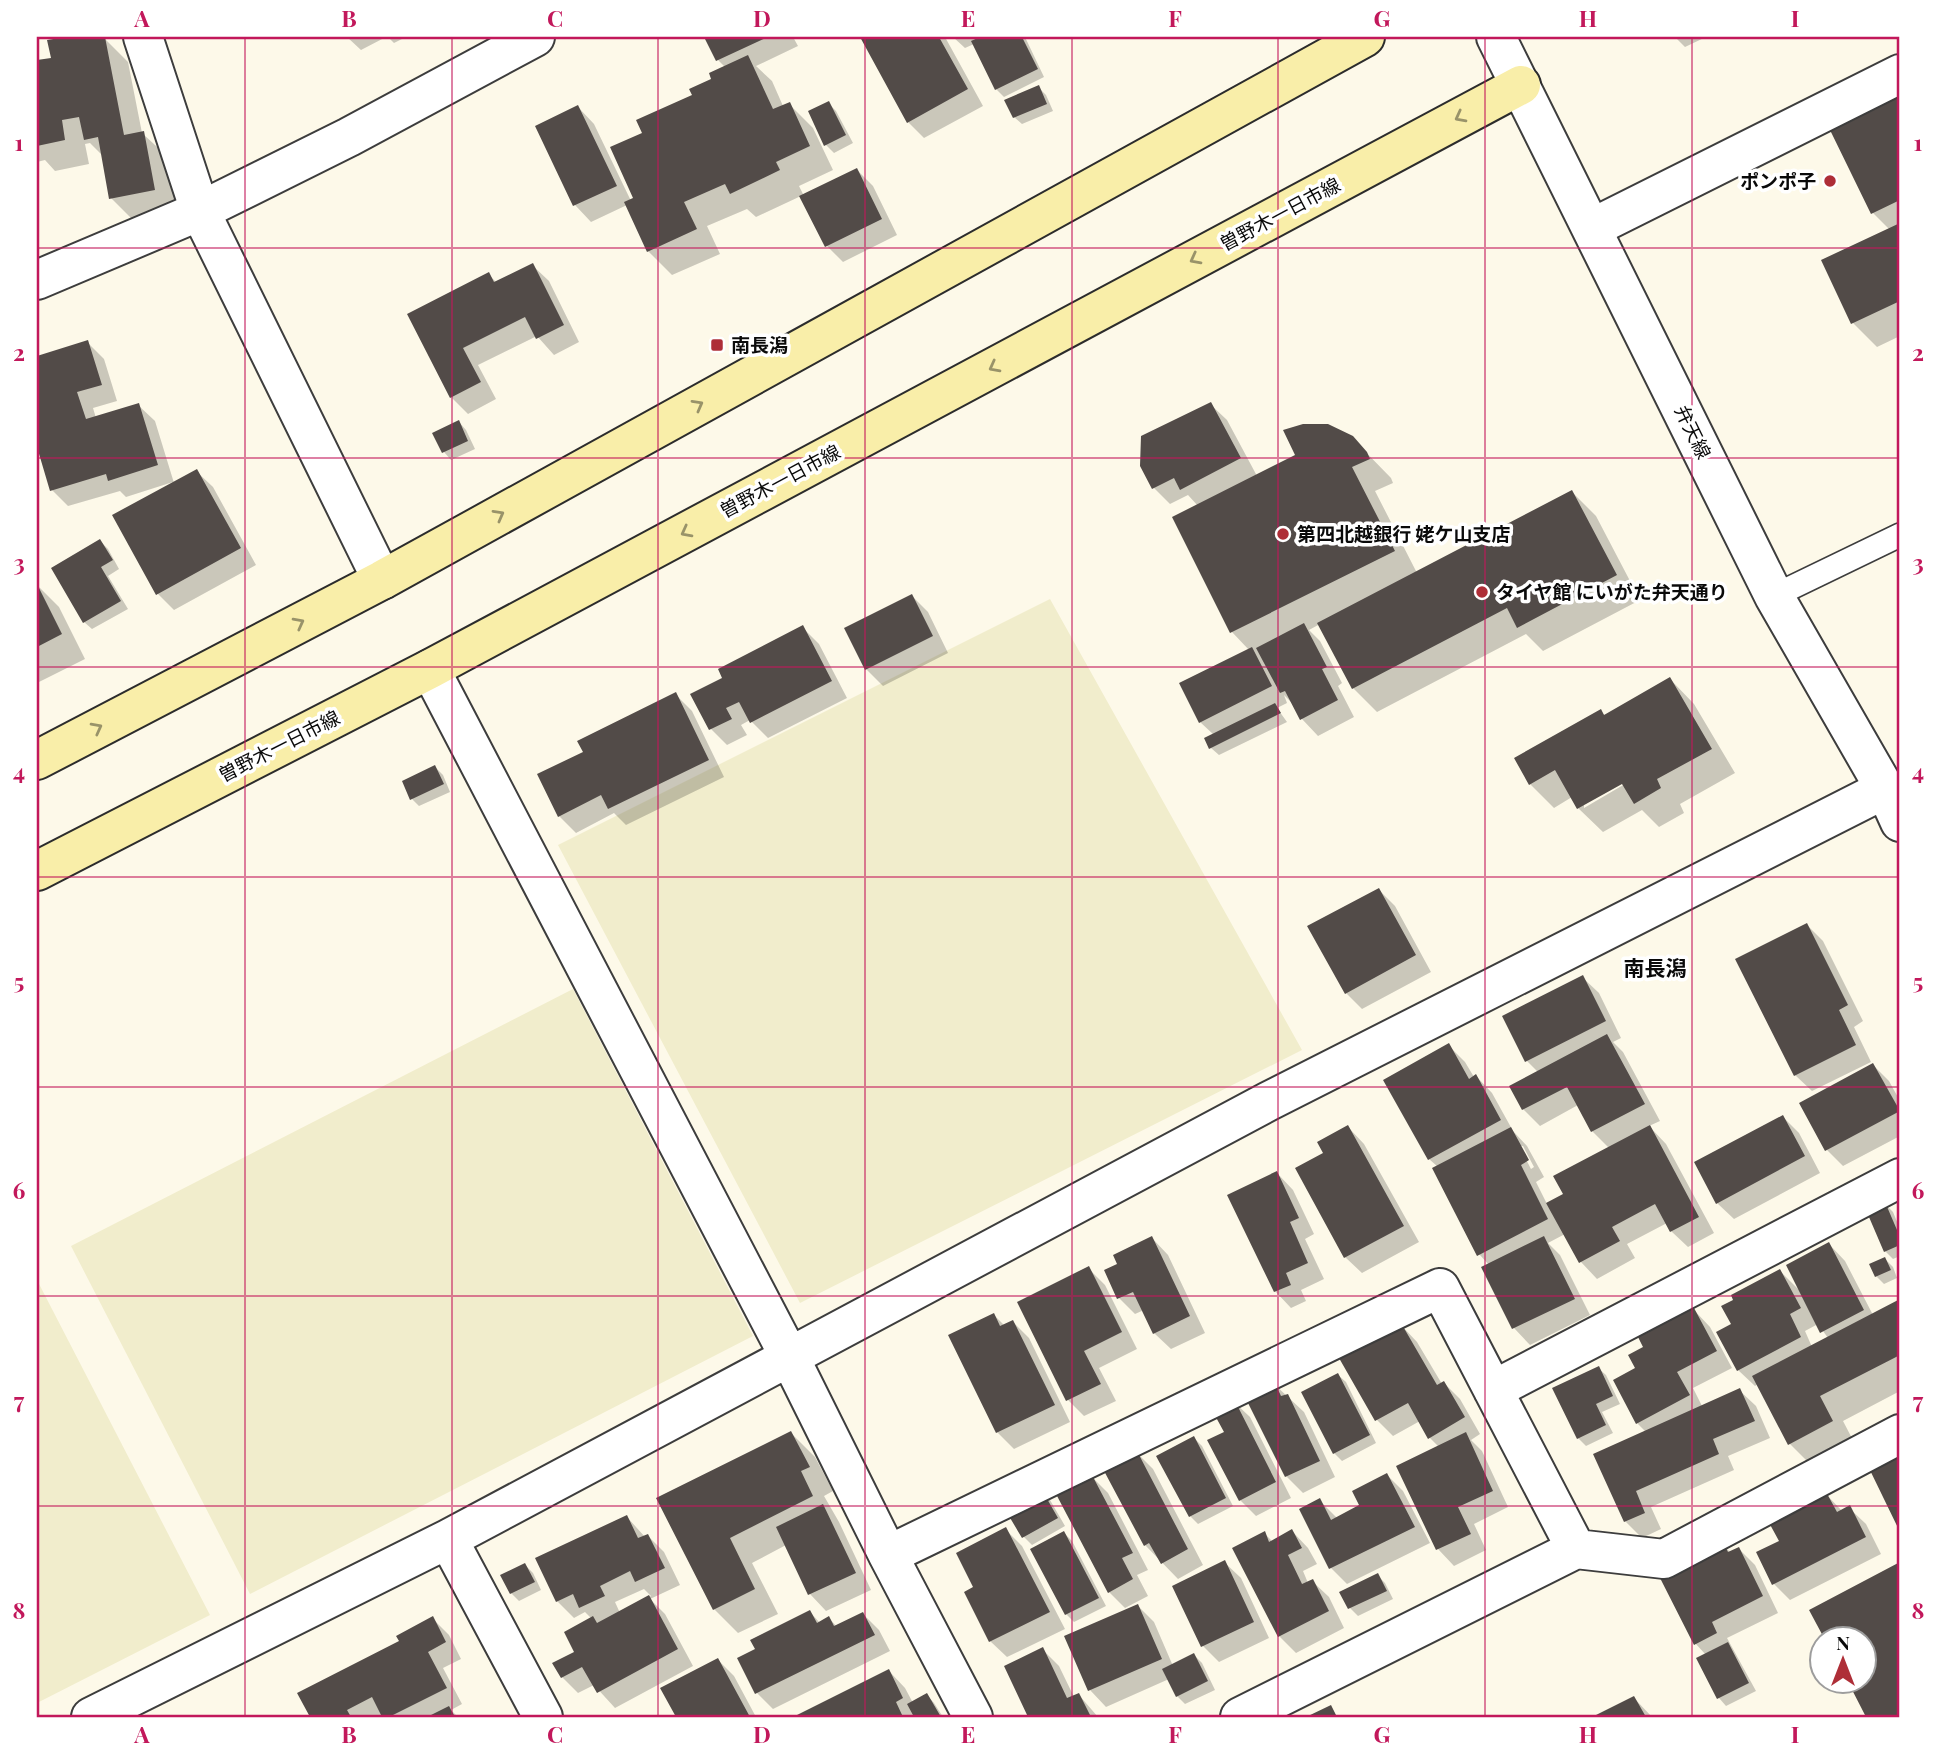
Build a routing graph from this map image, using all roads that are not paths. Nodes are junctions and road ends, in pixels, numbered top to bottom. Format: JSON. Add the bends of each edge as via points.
{"nodes":[{"id":1,"x":143,"y":37,"type":"edge"},
{"id":2,"x":535,"y":37,"type":"edge"},
{"id":3,"x":1365,"y":37,"type":"edge"},
{"id":4,"x":1496,"y":37,"type":"edge"},
{"id":5,"x":1900,"y":74,"type":"edge"},
{"id":6,"x":1521,"y":85,"type":"junction"},
{"id":7,"x":200,"y":211,"type":"junction"},
{"id":8,"x":1592,"y":229,"type":"junction"},
{"id":9,"x":37,"y":280,"type":"edge"},
{"id":10,"x":1900,"y":535,"type":"edge"},
{"id":11,"x":382,"y":580,"type":"junction"},
{"id":12,"x":1774,"y":596,"type":"junction"},
{"id":13,"x":430,"y":668,"type":"junction"},
{"id":14,"x":37,"y":760,"type":"edge"},
{"id":15,"x":1892,"y":806,"type":"edge"},
{"id":16,"x":37,"y":871,"type":"edge"},
{"id":17,"x":1900,"y":1178,"type":"edge"},
{"id":18,"x":790,"y":1358,"type":"junction"},
{"id":19,"x":1493,"y":1390,"type":"junction"},
{"id":20,"x":1900,"y":1434,"type":"edge"},
{"id":21,"x":448,"y":1539,"type":"junction"},
{"id":22,"x":1576,"y":1549,"type":"junction"},
{"id":23,"x":888,"y":1555,"type":"junction"},
{"id":24,"x":91,"y":1717,"type":"edge"},
{"id":25,"x":543,"y":1717,"type":"edge"},
{"id":26,"x":973,"y":1717,"type":"edge"},
{"id":27,"x":1240,"y":1717,"type":"edge"}],
"edges":[{"from":1,"to":7,"type":"street"},
{"from":2,"to":7,"type":"street"},
{"from":11,"to":3,"type":"main road","one_way":true},
{"from":4,"to":6,"type":"street","name":"弁天線"},
{"from":5,"to":8,"type":"street"},
{"from":6,"to":8,"type":"street","name":"弁天線"},
{"from":6,"to":13,"type":"main road","name":"曽野木一日市線","one_way":true},
{"from":7,"to":9,"type":"street"},
{"from":7,"to":11,"type":"street"},
{"from":8,"to":12,"type":"street","name":"弁天線"},
{"from":10,"to":12,"type":"lane"},
{"from":14,"to":11,"type":"main road","one_way":true},
{"from":12,"to":15,"type":"street","name":"弁天線"},
{"from":13,"to":16,"type":"main road","name":"曽野木一日市線"},
{"from":13,"to":18,"type":"street"},
{"from":15,"to":18,"type":"street","via":[[1269,1101]]},
{"from":17,"to":19,"type":"street"},
{"from":18,"to":21,"type":"street"},
{"from":18,"to":23,"type":"street"},
{"from":19,"to":22,"type":"street"},
{"from":19,"to":23,"type":"street","via":[[1440,1288]]},
{"from":20,"to":22,"type":"street","via":[[1664,1559]]},
{"from":21,"to":24,"type":"street"},
{"from":21,"to":25,"type":"street"},
{"from":22,"to":27,"type":"street"},
{"from":23,"to":26,"type":"street"}]}
